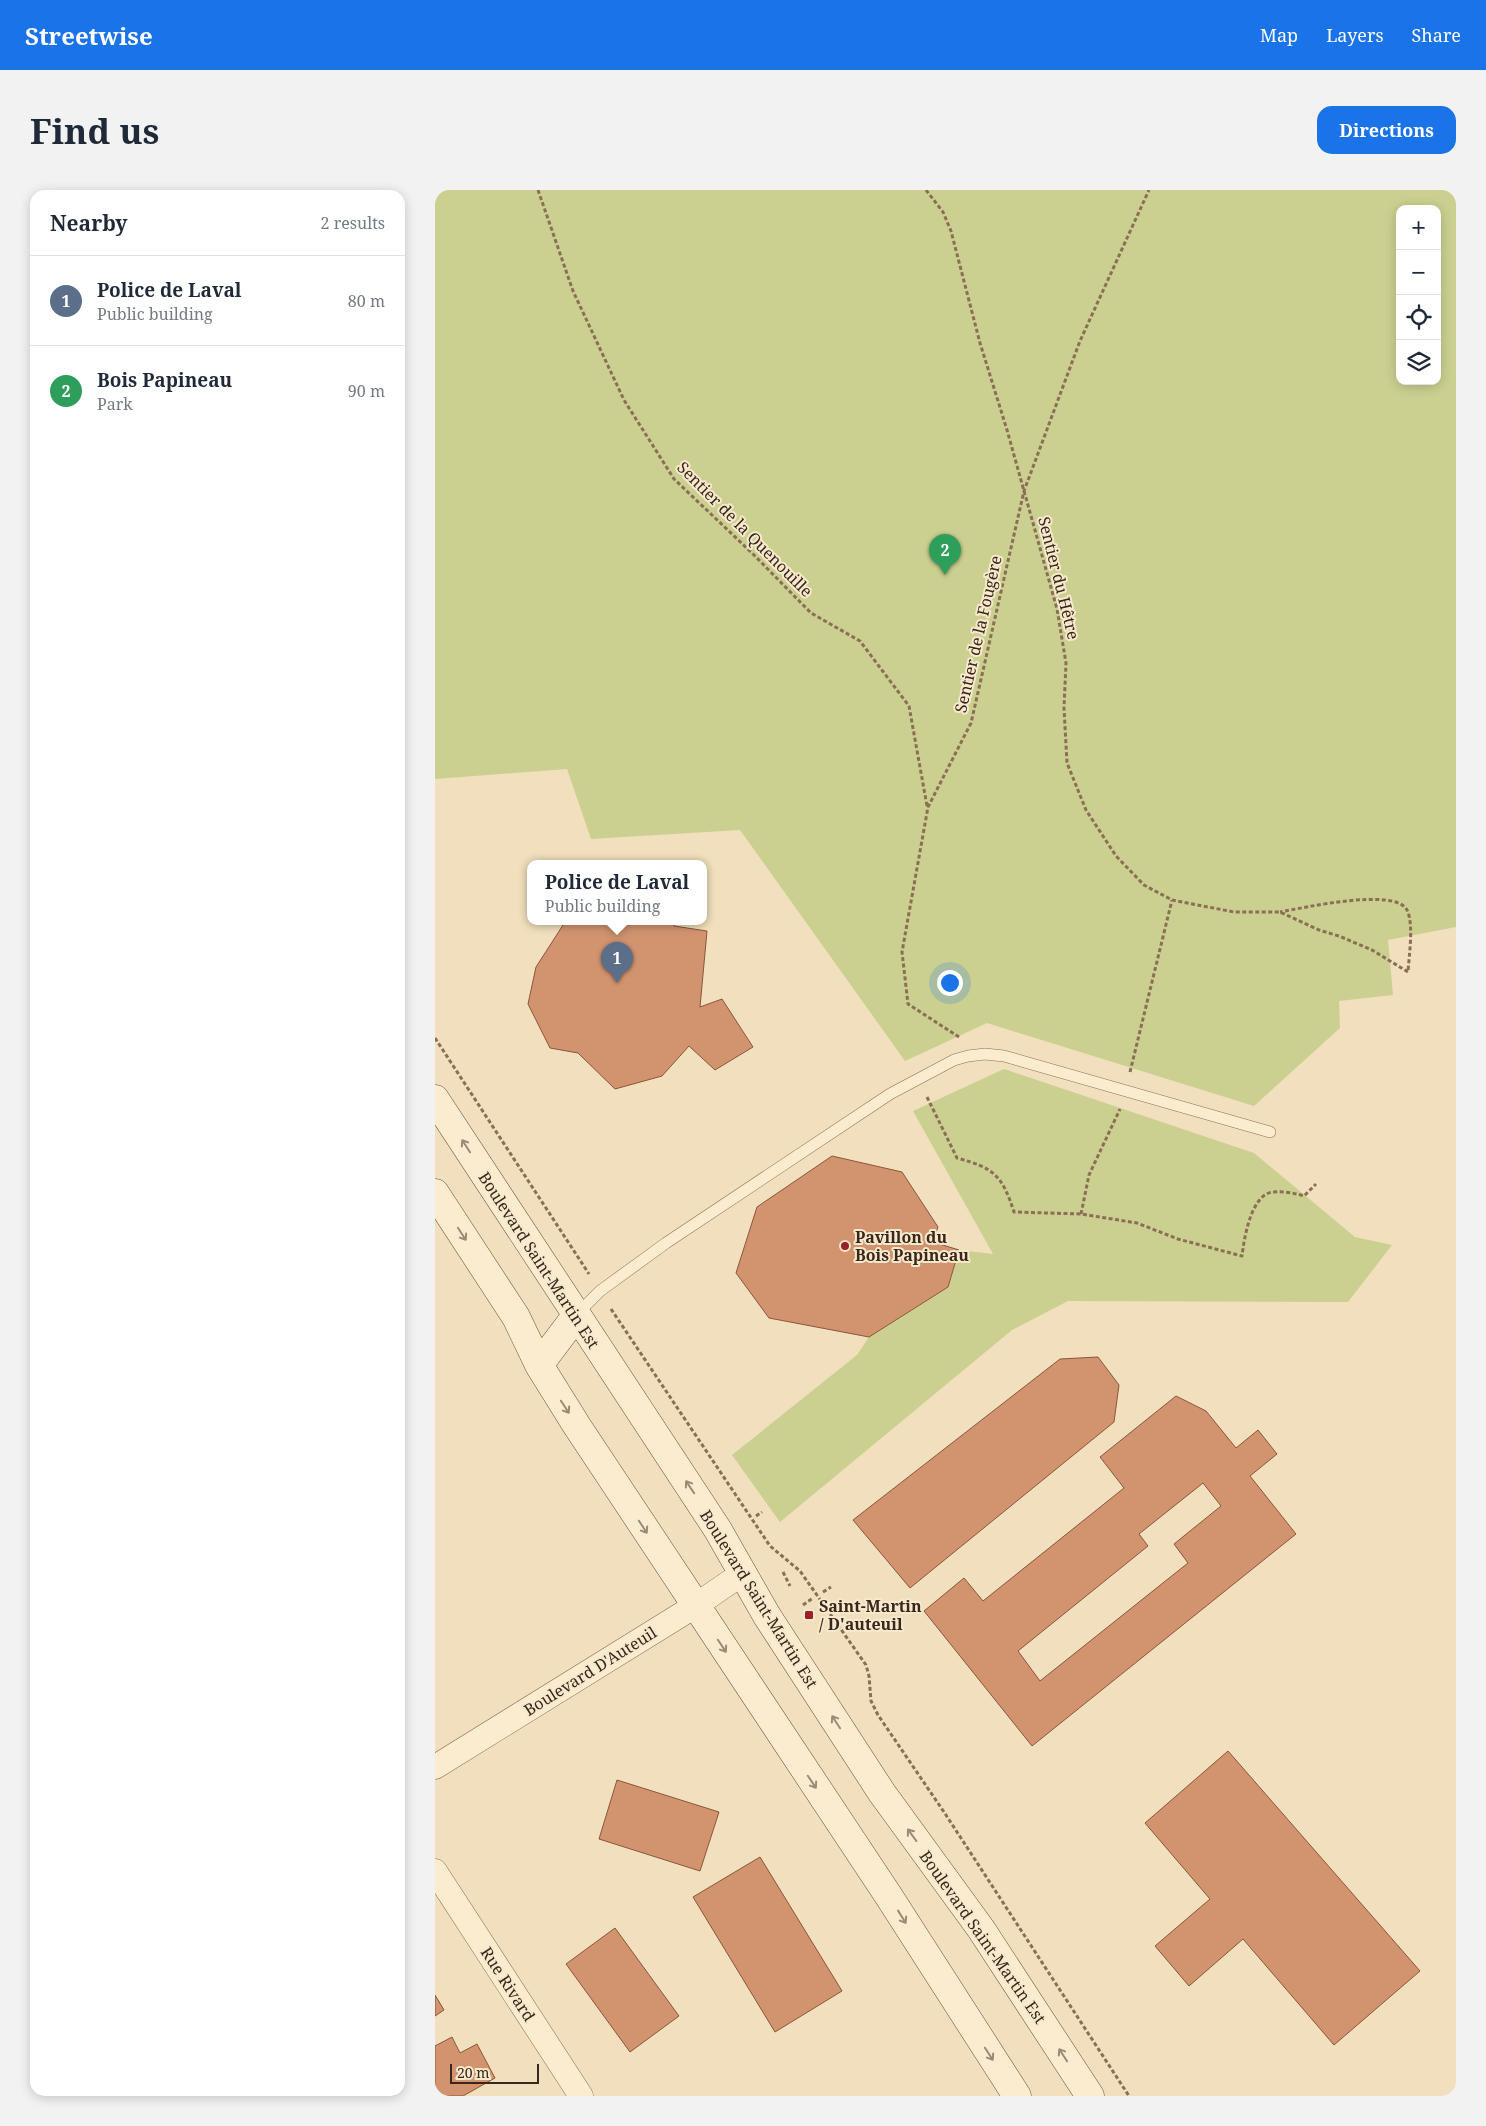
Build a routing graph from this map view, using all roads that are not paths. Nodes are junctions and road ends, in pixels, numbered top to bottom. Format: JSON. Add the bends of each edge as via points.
{"nodes":[{"id":1,"x":435,"y":1098,"type":"edge"},
{"id":2,"x":1270,"y":1132,"type":"dead end"},
{"id":3,"x":435,"y":1193,"type":"edge"},
{"id":4,"x":576,"y":1316,"type":"junction"},
{"id":5,"x":539,"y":1365,"type":"junction"},
{"id":6,"x":743,"y":1573,"type":"junction"},
{"id":7,"x":695,"y":1606,"type":"junction"},
{"id":8,"x":435,"y":1768,"type":"edge"},
{"id":9,"x":435,"y":1871,"type":"edge"},
{"id":10,"x":581,"y":2096,"type":"edge"},
{"id":11,"x":1017,"y":2096,"type":"edge"},
{"id":12,"x":1090,"y":2096,"type":"edge"}],
"edges":[{"from":4,"to":1,"type":"main road","name":"Boulevard Saint-Martin Est","one_way":true},
{"from":2,"to":4,"type":"lane","via":[[1004,1056],[968,1056],[954,1060],[874,1105],[666,1243],[600,1291]]},
{"from":3,"to":5,"type":"main road","one_way":true,"via":[[516,1317]]},
{"from":4,"to":5,"type":"main road"},
{"from":6,"to":4,"type":"main road","name":"Boulevard Saint-Martin Est","one_way":true},
{"from":5,"to":7,"type":"main road","one_way":true},
{"from":6,"to":7,"type":"street","name":"Boulevard D'Auteuil"},
{"from":12,"to":6,"type":"main road","name":"Boulevard Saint-Martin Est","one_way":true,"via":[[981,1929],[882,1793],[767,1616]]},
{"from":7,"to":8,"type":"street","name":"Boulevard D'Auteuil"},
{"from":7,"to":11,"type":"main road","one_way":true,"via":[[888,1895]]},
{"from":9,"to":10,"type":"street","name":"Rue Rivard"}]}
